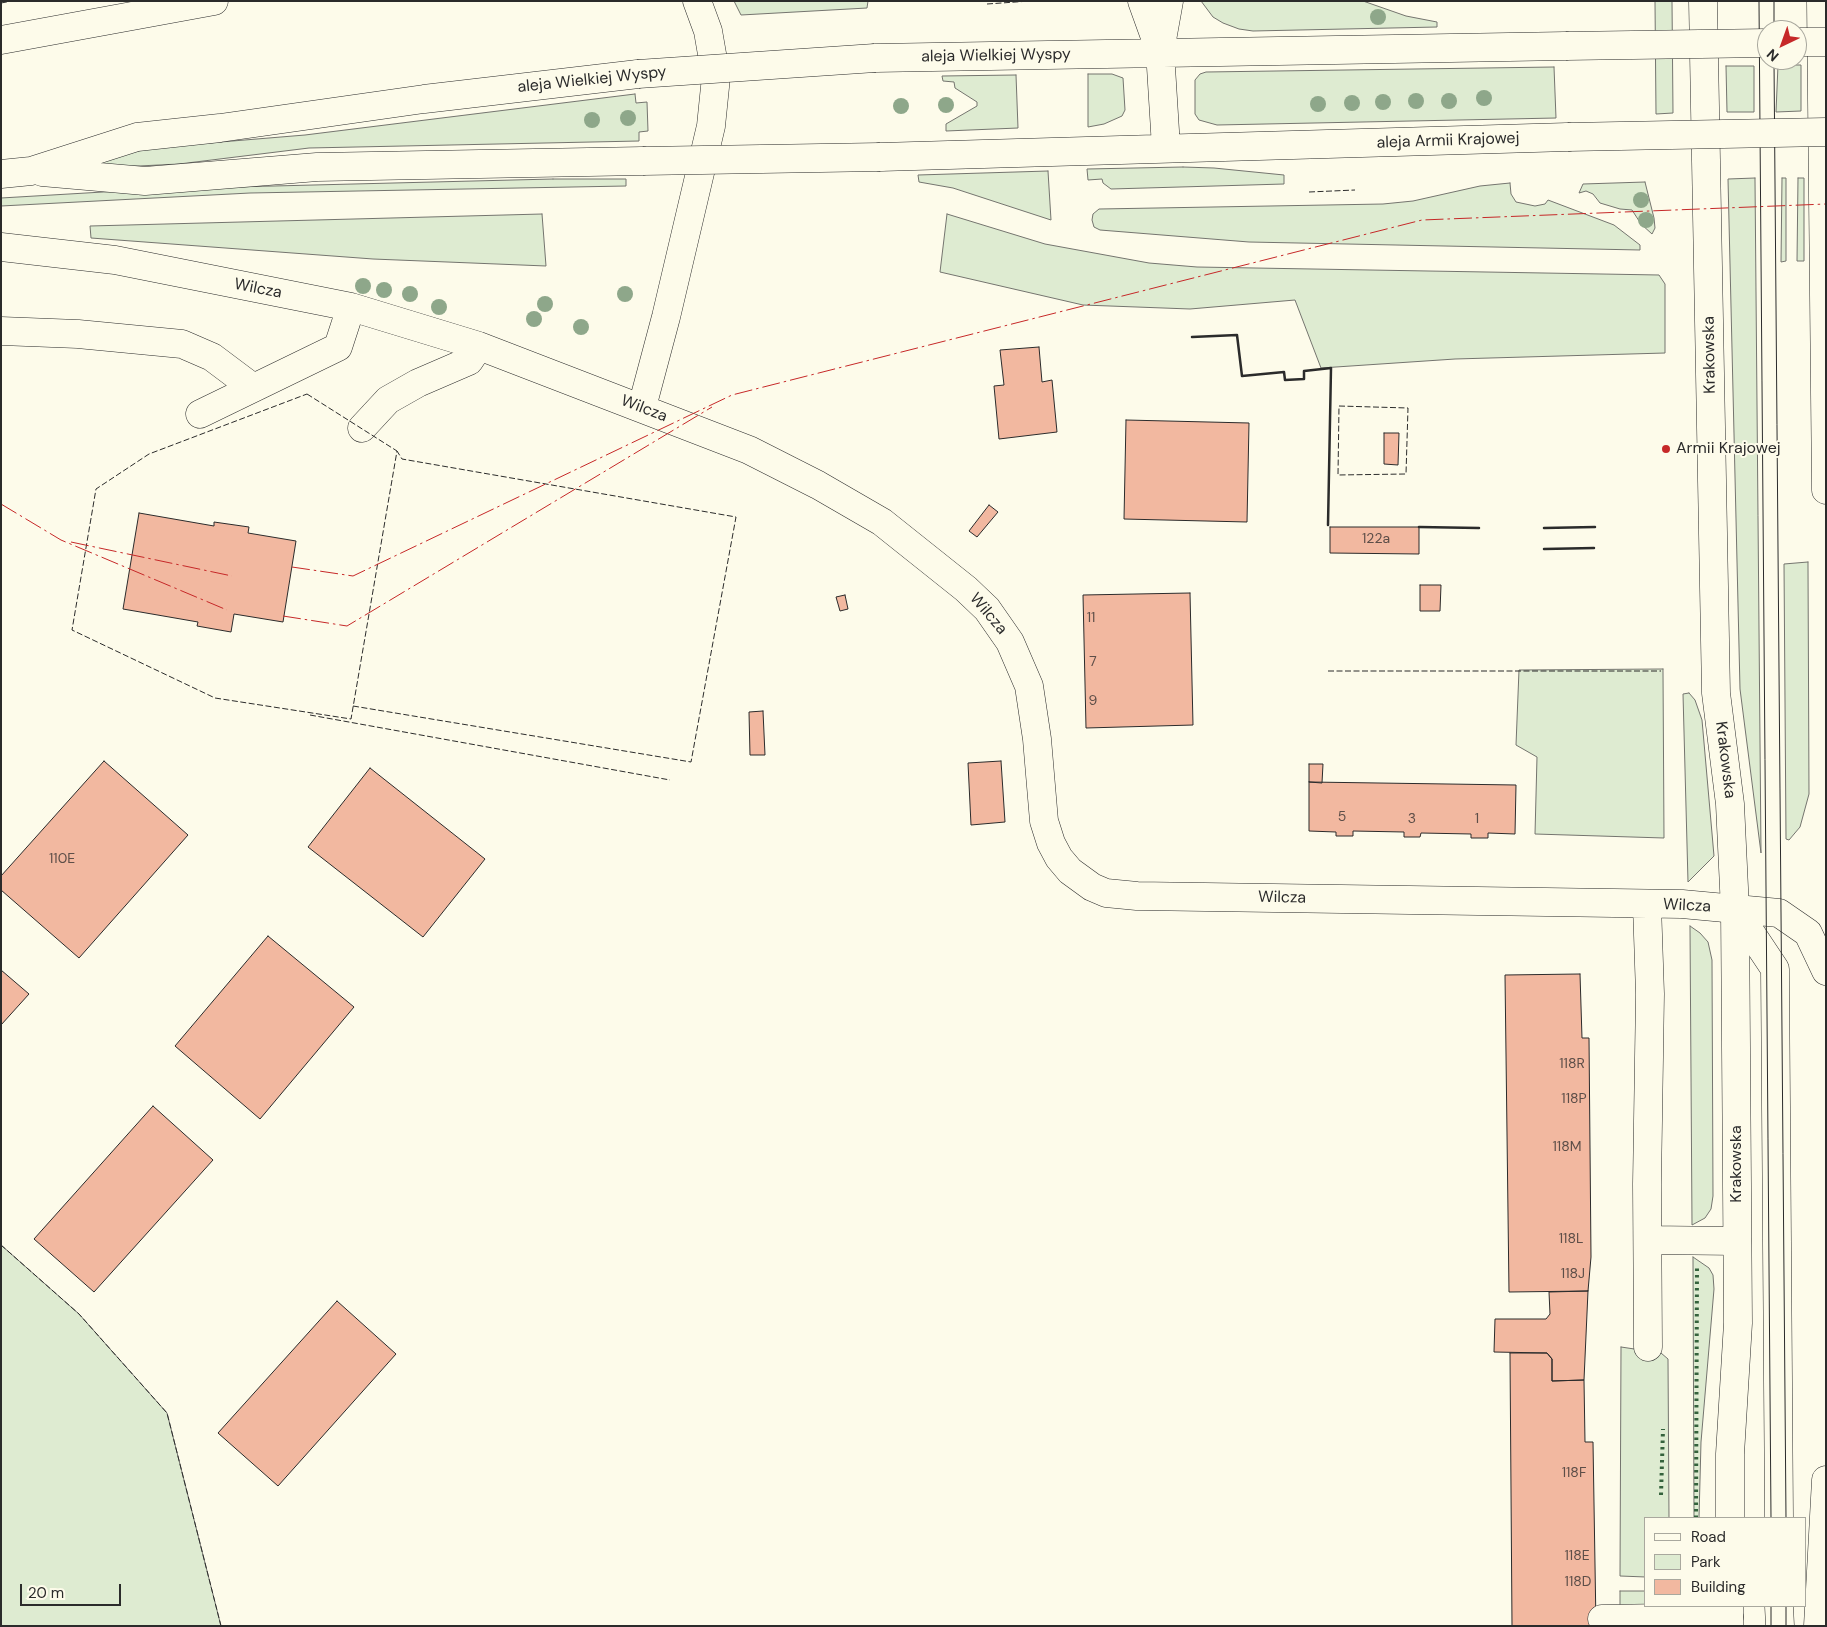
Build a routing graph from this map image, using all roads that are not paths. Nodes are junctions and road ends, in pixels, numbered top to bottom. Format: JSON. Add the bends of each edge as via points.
{"nodes":[{"id":1,"x":214,"y":1,"type":"edge"},
{"id":2,"x":697,"y":1,"type":"edge"},
{"id":3,"x":1142,"y":1,"type":"edge"},
{"id":4,"x":1169,"y":1,"type":"edge"},
{"id":5,"x":1703,"y":1,"type":"edge"},
{"id":6,"x":1821,"y":1,"type":"edge"},
{"id":7,"x":1,"y":40,"type":"edge"},
{"id":8,"x":1807,"y":42,"type":"edge"},
{"id":9,"x":1826,"y":42,"type":"edge"},
{"id":10,"x":1757,"y":43,"type":"edge"},
{"id":11,"x":1160,"y":51,"type":"junction"},
{"id":12,"x":1826,"y":132,"type":"edge"},
{"id":13,"x":1166,"y":148,"type":"junction"},
{"id":14,"x":31,"y":170,"type":"junction"},
{"id":15,"x":1,"y":174,"type":"edge"},
{"id":16,"x":1,"y":247,"type":"edge"},
{"id":17,"x":351,"y":307,"type":"junction"},
{"id":18,"x":1,"y":331,"type":"edge"},
{"id":19,"x":479,"y":346,"type":"junction"},
{"id":20,"x":252,"y":388,"type":"junction"},
{"id":21,"x":642,"y":408,"type":"junction"},
{"id":22,"x":200,"y":414,"type":"dead end"},
{"id":23,"x":362,"y":428,"type":"dead end"},
{"id":24,"x":1826,"y":490,"type":"edge"},
{"id":25,"x":1647,"y":905,"type":"junction"},
{"id":26,"x":1735,"y":909,"type":"junction"},
{"id":27,"x":1826,"y":971,"type":"edge"},
{"id":28,"x":1648,"y":1240,"type":"junction"},
{"id":29,"x":1737,"y":1241,"type":"junction"},
{"id":30,"x":1648,"y":1347,"type":"dead end"},
{"id":31,"x":1826,"y":1480,"type":"edge"},
{"id":32,"x":1730,"y":1517,"type":"edge"},
{"id":33,"x":1779,"y":1517,"type":"edge"},
{"id":34,"x":1780,"y":1607,"type":"edge"},
{"id":35,"x":1729,"y":1616,"type":"edge"},
{"id":36,"x":1602,"y":1619,"type":"dead end"},
{"id":37,"x":1820,"y":1625,"type":"edge"},
{"id":38,"x":1780,"y":1626,"type":"edge"}],
"edges":[{"from":1,"to":7,"type":"main road"},
{"from":2,"to":21,"type":"main road","via":[[708,31],[716,77],[711,126]]},
{"from":3,"to":11,"type":"main road"},
{"from":4,"to":11,"type":"main road"},
{"from":5,"to":26,"type":"main road","name":"Krakowska","via":[[1716,693],[1730,804]]},
{"from":6,"to":24,"type":"main road"},
{"from":8,"to":9,"type":"main road","bridge":true},
{"from":10,"to":11,"type":"main road","bridge":true},
{"from":11,"to":13,"type":"main road"},
{"from":11,"to":14,"type":"main road","name":"aleja Wielkiej Wyspy","bridge":true,"via":[[875,58],[638,74],[434,97],[137,137]]},
{"from":12,"to":13,"type":"main road","name":"aleja Armii Krajowej","bridge":true},
{"from":13,"to":14,"type":"main road","name":"aleja Wielkiej Wyspy","bridge":true,"via":[[317,167],[145,181]]},
{"from":14,"to":15,"type":"main road","name":"aleja Wielkiej Wyspy"},
{"from":16,"to":17,"type":"main road","name":"Wilcza","via":[[115,260]]},
{"from":17,"to":19,"type":"main road","name":"Wilcza"},
{"from":17,"to":20,"type":"main road","via":[[338,347]]},
{"from":18,"to":20,"type":"main road","via":[[78,334],[182,344],[212,357]]},
{"from":19,"to":21,"type":"main road","name":"Wilcza"},
{"from":19,"to":23,"type":"main road","via":[[469,361],[388,400]]},
{"from":20,"to":22,"type":"main road"},
{"from":21,"to":25,"type":"main road","name":"Wilcza","via":[[749,450],[826,489],[882,522],[986,609],[1010,642],[1029,686],[1044,821],[1051,844],[1064,865],[1092,887],[1106,893],[1137,896]]},
{"from":25,"to":26,"type":"main road","name":"Wilcza","via":[[1682,904]]},
{"from":25,"to":28,"type":"main road","via":[[1650,994]]},
{"from":26,"to":27,"type":"main road","name":"Wilcza","via":[[1787,916],[1808,933]]},
{"from":26,"to":29,"type":"main road","name":"Krakowska"},
{"from":26,"to":33,"type":"main road","via":[[1775,969]]},
{"from":28,"to":29,"type":"main road"},
{"from":28,"to":30,"type":"main road"},
{"from":29,"to":32,"type":"main road","name":"Krakowska","via":[[1738,1323],[1730,1454]]},
{"from":31,"to":37,"type":"main road"},
{"from":34,"to":38,"type":"main road"},
{"from":35,"to":36,"type":"main road"}]}
